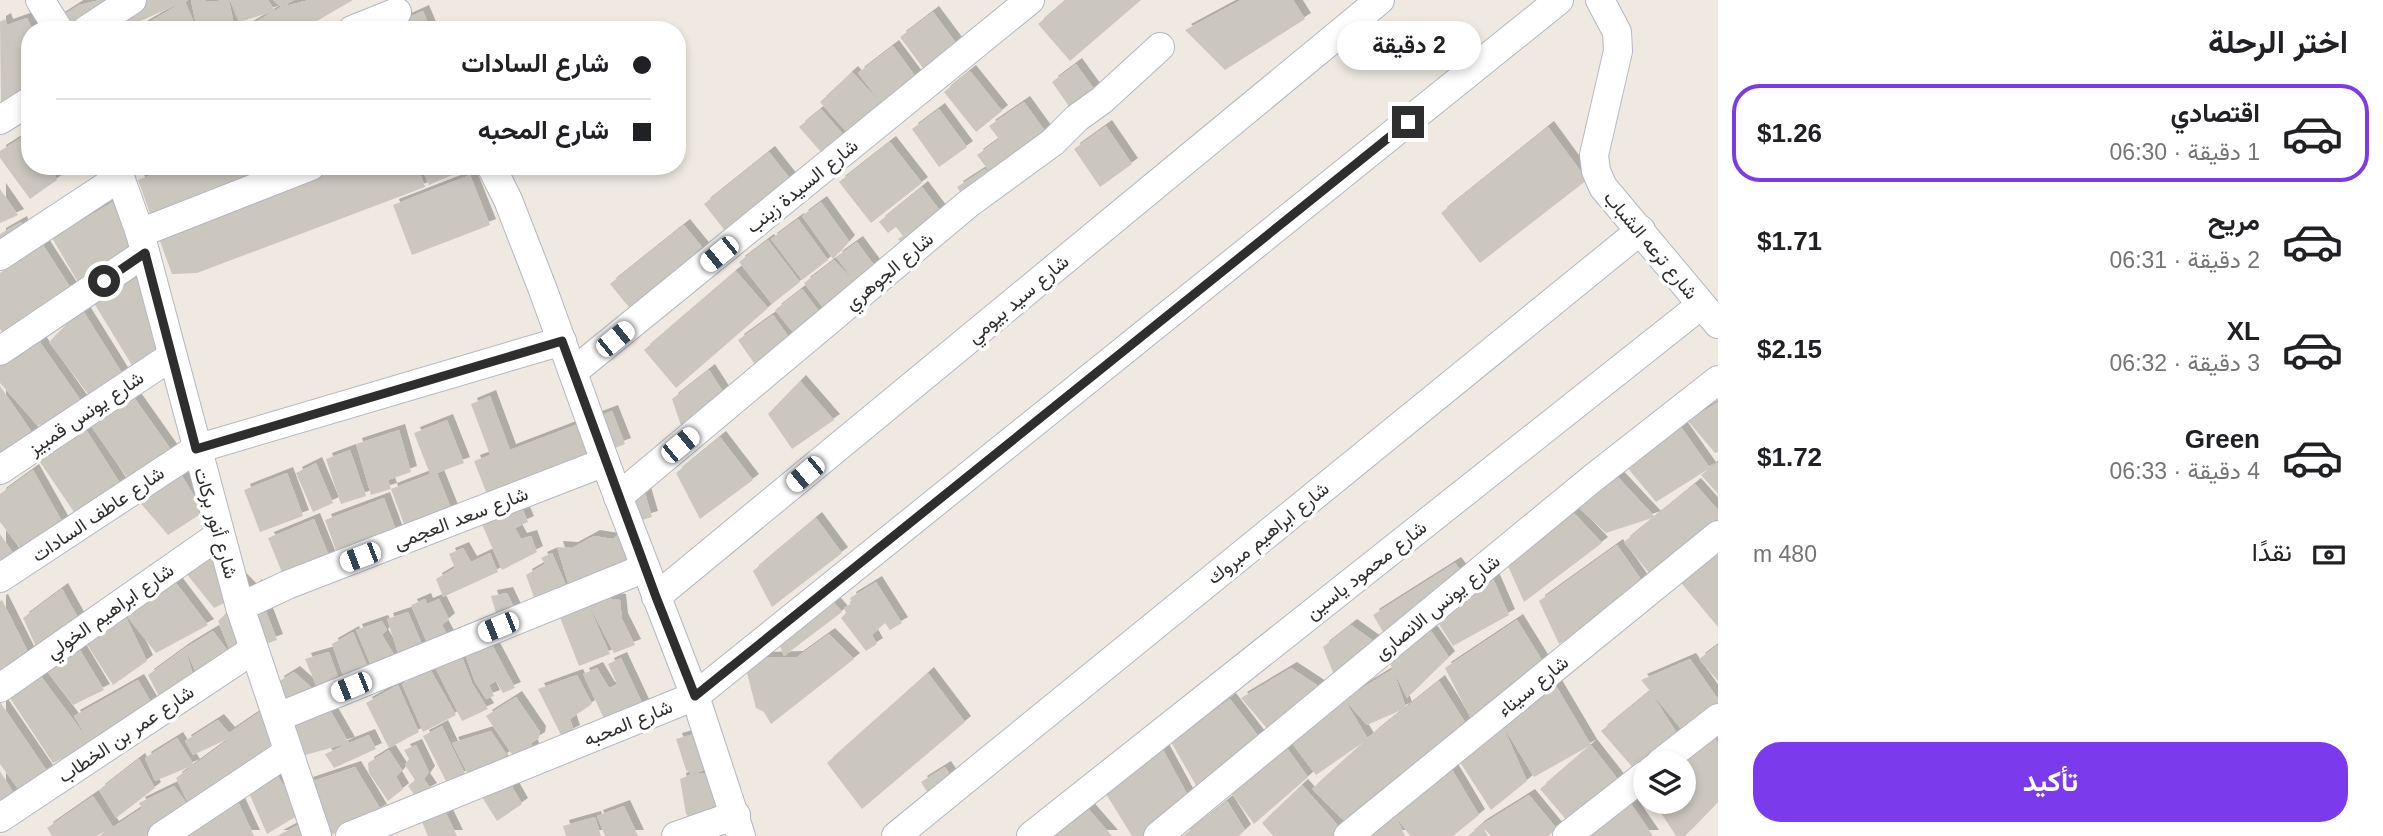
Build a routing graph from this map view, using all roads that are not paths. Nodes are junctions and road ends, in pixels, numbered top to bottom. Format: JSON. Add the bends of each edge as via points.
{"nodes":[{"id":1,"x":40,"y":0,"type":"edge"},
{"id":2,"x":132,"y":0,"type":"edge"},
{"id":3,"x":1030,"y":0,"type":"edge"},
{"id":4,"x":1380,"y":0,"type":"edge"},
{"id":5,"x":1559,"y":0,"type":"edge"},
{"id":6,"x":1600,"y":0,"type":"edge"},
{"id":7,"x":398,"y":14,"type":"edge"},
{"id":8,"x":53,"y":21,"type":"edge"},
{"id":9,"x":100,"y":21,"type":"edge"},
{"id":10,"x":378,"y":21,"type":"edge"},
{"id":11,"x":1160,"y":47,"type":"dead end"},
{"id":12,"x":21,"y":107,"type":"edge"},
{"id":13,"x":0,"y":120,"type":"edge"},
{"id":14,"x":114,"y":175,"type":"edge"},
{"id":15,"x":119,"y":175,"type":"edge"},
{"id":16,"x":291,"y":175,"type":"edge"},
{"id":17,"x":496,"y":175,"type":"edge"},
{"id":18,"x":1641,"y":230,"type":"junction"},
{"id":19,"x":142,"y":243,"type":"junction"},
{"id":20,"x":0,"y":256,"type":"edge"},
{"id":21,"x":1709,"y":314,"type":"edge"},
{"id":22,"x":562,"y":341,"type":"junction"},
{"id":23,"x":0,"y":351,"type":"edge"},
{"id":24,"x":172,"y":356,"type":"junction"},
{"id":25,"x":573,"y":372,"type":"junction"},
{"id":26,"x":1718,"y":380,"type":"edge"},
{"id":27,"x":196,"y":449,"type":"junction"},
{"id":28,"x":605,"y":462,"type":"junction"},
{"id":29,"x":0,"y":470,"type":"edge"},
{"id":30,"x":618,"y":496,"type":"junction"},
{"id":31,"x":219,"y":535,"type":"junction"},
{"id":32,"x":1718,"y":535,"type":"edge"},
{"id":33,"x":645,"y":568,"type":"junction"},
{"id":34,"x":0,"y":579,"type":"edge"},
{"id":35,"x":656,"y":597,"type":"junction"},
{"id":36,"x":240,"y":607,"type":"junction"},
{"id":37,"x":253,"y":650,"type":"junction"},
{"id":38,"x":0,"y":688,"type":"edge"},
{"id":39,"x":695,"y":696,"type":"junction"},
{"id":40,"x":278,"y":717,"type":"junction"},
{"id":41,"x":1718,"y":718,"type":"edge"},
{"id":42,"x":288,"y":751,"type":"junction"},
{"id":43,"x":1675,"y":751,"type":"edge"},
{"id":44,"x":1633,"y":784,"type":"edge"},
{"id":45,"x":0,"y":818,"type":"edge"},
{"id":46,"x":739,"y":826,"type":"edge"},
{"id":47,"x":162,"y":836,"type":"edge"},
{"id":48,"x":317,"y":836,"type":"edge"},
{"id":49,"x":350,"y":836,"type":"edge"},
{"id":50,"x":677,"y":836,"type":"edge"},
{"id":51,"x":896,"y":836,"type":"edge"},
{"id":52,"x":1031,"y":836,"type":"edge"},
{"id":53,"x":1158,"y":836,"type":"edge"},
{"id":54,"x":1348,"y":836,"type":"edge"},
{"id":55,"x":1567,"y":836,"type":"edge"}],
"edges":[{"from":1,"to":8,"type":"street"},
{"from":2,"to":9,"type":"street"},
{"from":3,"to":25,"type":"street","name":"شارع السيدة زينب"},
{"from":4,"to":35,"type":"street","name":"شارع سيد بيومي"},
{"from":5,"to":39,"type":"street","name":"شارع المحبه"},
{"from":6,"to":18,"type":"street","name":"شارع ترعه الشباب","via":[[1617,32],[1618,51],[1597,138],[1596,171],[1603,187]]},
{"from":7,"to":10,"type":"street"},
{"from":11,"to":30,"type":"street","name":"شارع الجوهري","via":[[1053,142],[968,204]]},
{"from":12,"to":13,"type":"street"},
{"from":14,"to":20,"type":"street"},
{"from":15,"to":19,"type":"street","name":"شارع أنور بركات"},
{"from":16,"to":19,"type":"street"},
{"from":17,"to":22,"type":"street"},
{"from":18,"to":21,"type":"street","name":"شارع ترعه الشباب"},
{"from":18,"to":51,"type":"street","name":"شارع ابراهيم مبروك"},
{"from":19,"to":23,"type":"street"},
{"from":19,"to":24,"type":"street","name":"شارع أنور بركات"},
{"from":21,"to":52,"type":"street","name":"شارع محمود ياسين"},
{"from":22,"to":25,"type":"street"},
{"from":22,"to":27,"type":"street","name":"شارع عاطف السادات"},
{"from":24,"to":27,"type":"street","name":"شارع أنور بركات"},
{"from":24,"to":29,"type":"street","name":"شارع يونس قمبيز"},
{"from":25,"to":28,"type":"street"},
{"from":26,"to":53,"type":"street","name":"شارع يونس الانصارى"},
{"from":27,"to":31,"type":"street","name":"شارع أنور بركات"},
{"from":27,"to":34,"type":"street","name":"شارع عاطف السادات"},
{"from":28,"to":30,"type":"street"},
{"from":28,"to":36,"type":"street","name":"شارع سعد العجمى"},
{"from":30,"to":33,"type":"street"},
{"from":31,"to":36,"type":"street","name":"شارع أنور بركات"},
{"from":31,"to":38,"type":"street","name":"شارع ابراهيم الخولي"},
{"from":32,"to":54,"type":"street","name":"شارع سيناء"},
{"from":33,"to":35,"type":"street"},
{"from":33,"to":40,"type":"street"},
{"from":35,"to":39,"type":"street"},
{"from":36,"to":37,"type":"street","name":"شارع أنور بركات"},
{"from":37,"to":40,"type":"street","name":"شارع أنور بركات"},
{"from":37,"to":45,"type":"street","name":"شارع عمر بن الخطاب"},
{"from":39,"to":46,"type":"street"},
{"from":39,"to":49,"type":"street","name":"شارع المحبه"},
{"from":40,"to":42,"type":"street","name":"شارع أنور بركات"},
{"from":41,"to":43,"type":"street"},
{"from":42,"to":47,"type":"street"},
{"from":42,"to":48,"type":"street","name":"شارع أنور بركات"},
{"from":44,"to":55,"type":"street"},
{"from":46,"to":50,"type":"street"}]}
